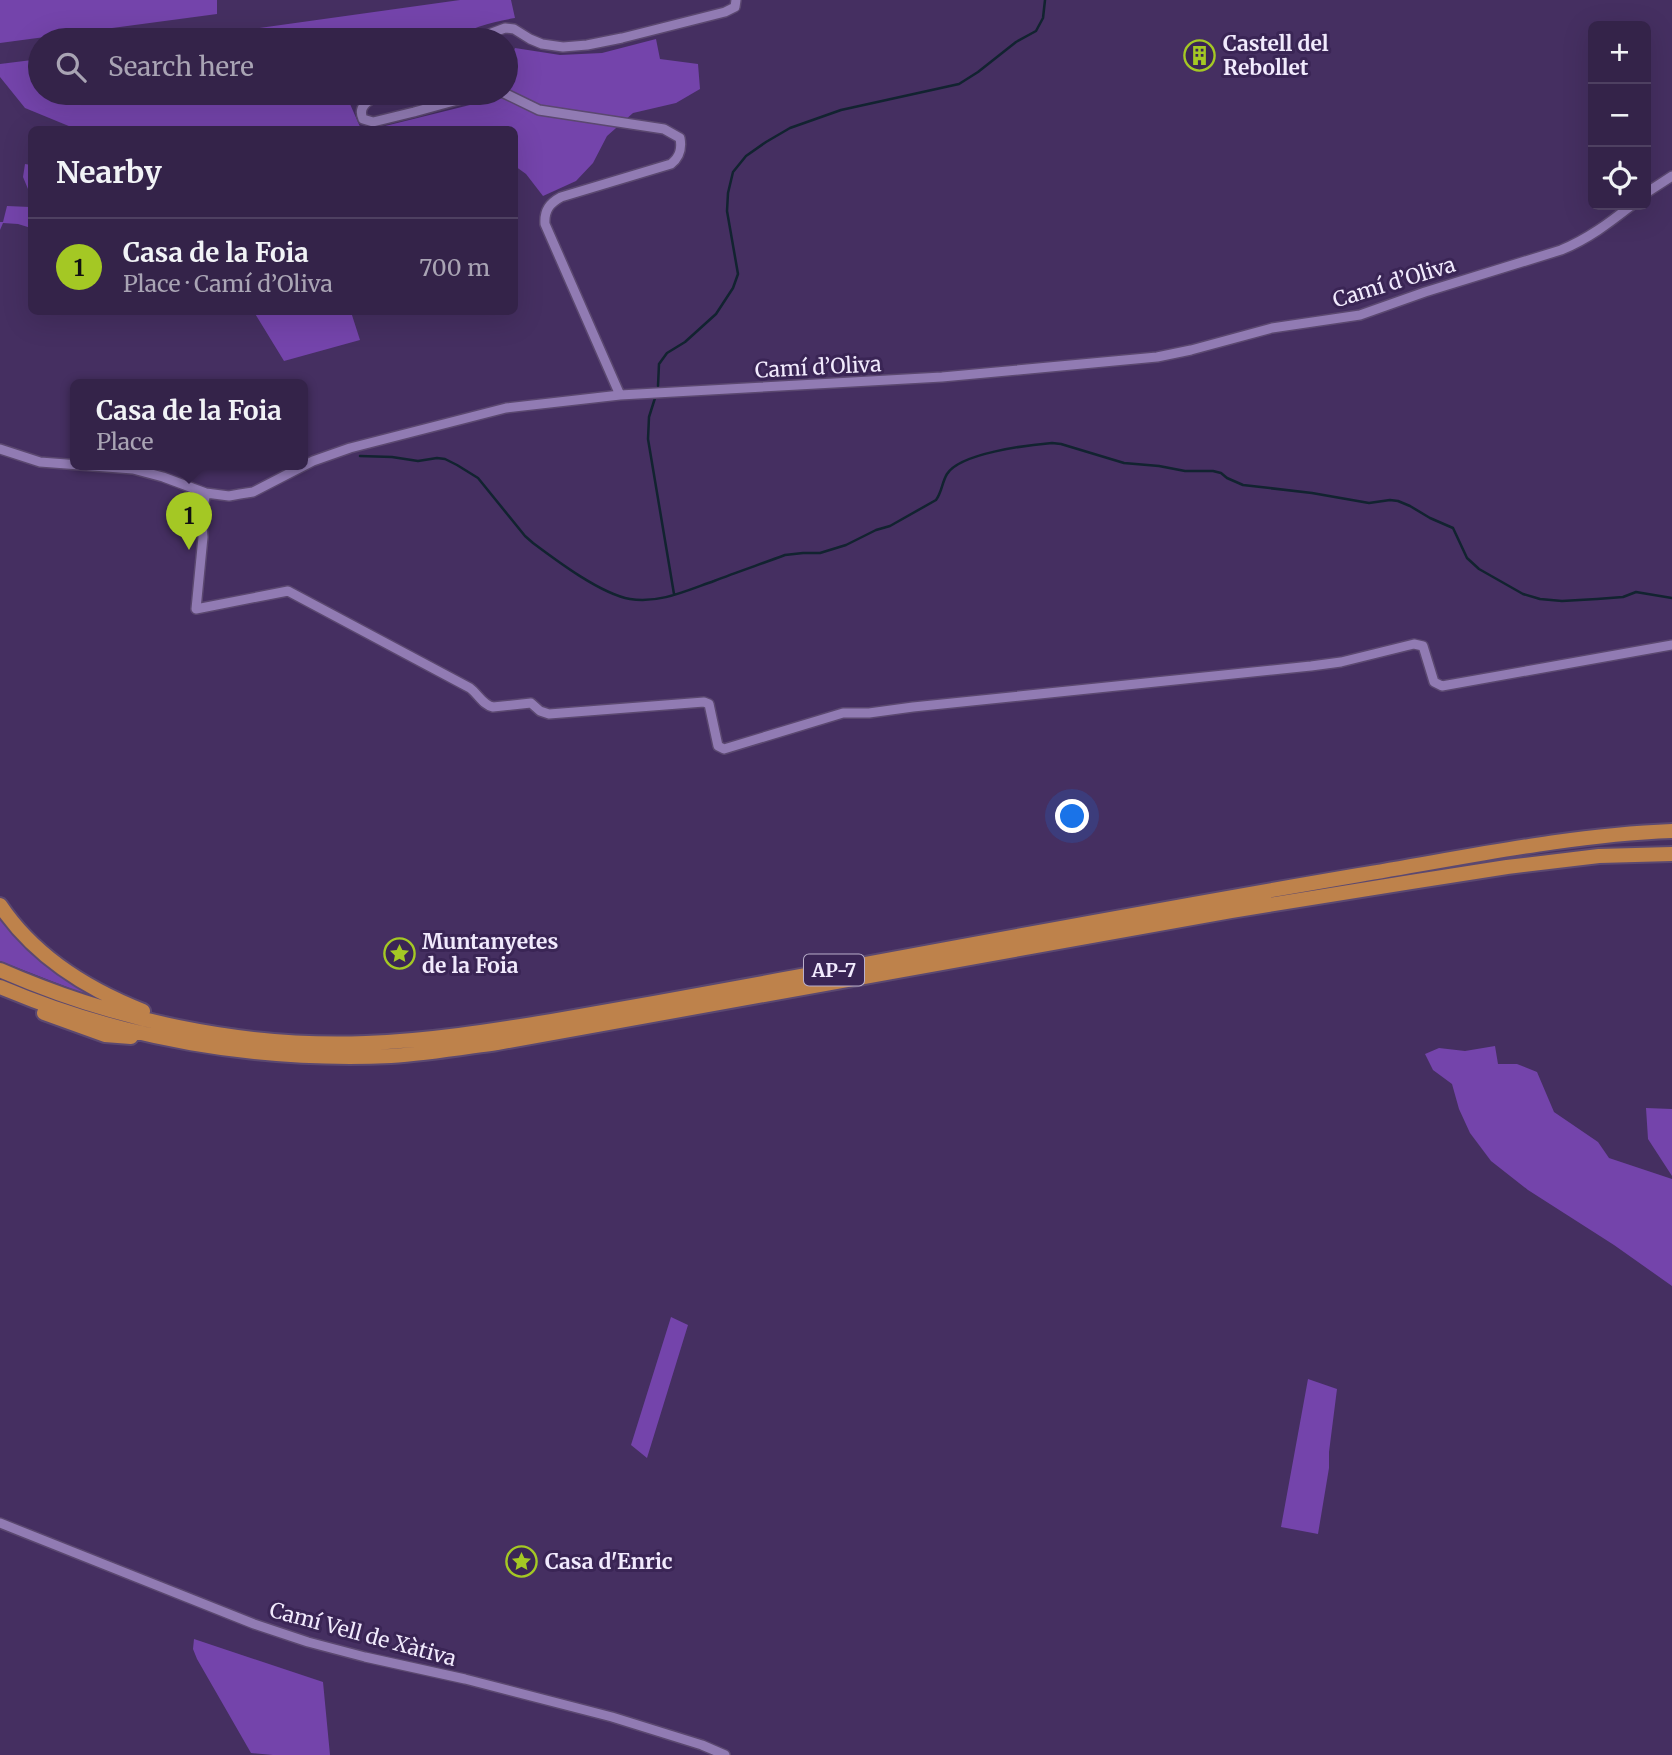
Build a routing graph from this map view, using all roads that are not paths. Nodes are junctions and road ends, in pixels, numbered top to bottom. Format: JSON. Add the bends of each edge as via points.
{"nodes":[{"id":1,"x":736,"y":0,"type":"edge"},
{"id":2,"x":518,"y":32,"type":"edge"},
{"id":3,"x":518,"y":100,"type":"edge"},
{"id":4,"x":364,"y":105,"type":"edge"},
{"id":5,"x":439,"y":105,"type":"edge"},
{"id":6,"x":1672,"y":176,"type":"edge"},
{"id":7,"x":1651,"y":190,"type":"edge"},
{"id":8,"x":1626,"y":210,"type":"edge"},
{"id":9,"x":620,"y":395,"type":"junction"},
{"id":10,"x":0,"y":449,"type":"edge"},
{"id":11,"x":308,"y":464,"type":"edge"},
{"id":12,"x":70,"y":465,"type":"edge"},
{"id":13,"x":137,"y":470,"type":"edge"},
{"id":14,"x":294,"y":470,"type":"edge"},
{"id":15,"x":206,"y":493,"type":"junction"},
{"id":16,"x":1672,"y":645,"type":"edge"},
{"id":17,"x":1672,"y":831,"type":"edge"},
{"id":18,"x":1672,"y":854,"type":"edge"},
{"id":19,"x":3,"y":910,"type":"edge"},
{"id":20,"x":0,"y":970,"type":"edge"},
{"id":21,"x":0,"y":987,"type":"edge"},
{"id":22,"x":0,"y":996,"type":"edge"},
{"id":23,"x":169,"y":1039,"type":"junction"},
{"id":24,"x":258,"y":1040,"type":"junction"},
{"id":25,"x":0,"y":1523,"type":"edge"},
{"id":26,"x":725,"y":1755,"type":"edge"}],
"edges":[{"from":1,"to":2,"type":"street","via":[[735,7],[725,12],[587,45],[542,44]]},
{"from":3,"to":9,"type":"street","via":[[539,110],[664,129],[680,138],[679,154],[671,164],[561,197],[546,211],[545,224]]},
{"from":4,"to":5,"type":"street","via":[[360,111],[363,119],[373,121]]},
{"from":6,"to":7,"type":"street"},
{"from":8,"to":9,"type":"street","name":"Camí d’Oliva","via":[[1574,245],[1360,315],[1282,326],[1182,352],[942,377]]},
{"from":9,"to":11,"type":"street","name":"Camí d’Oliva","via":[[488,411]]},
{"from":10,"to":12,"type":"street","name":"Camí d’Oliva","via":[[49,464]]},
{"from":13,"to":15,"type":"street","name":"Camí d’Oliva"},
{"from":14,"to":15,"type":"street","name":"Camí d’Oliva","via":[[253,492]]},
{"from":15,"to":16,"type":"street","via":[[196,609],[288,591],[470,688],[488,706],[531,703],[549,714],[704,702],[709,704],[718,746],[723,749],[843,713],[1311,666],[1414,644],[1423,646],[1434,682],[1442,686]]},
{"from":17,"to":24,"type":"highway","number":"AP-7","via":[[1514,849],[1229,897],[503,1029],[363,1044]]},
{"from":18,"to":23,"type":"highway","number":"AP-7","via":[[1599,856],[1424,879],[438,1051],[302,1056]]},
{"from":19,"to":24,"type":"highway","via":[[45,956],[103,994],[172,1020],[237,1031]]},
{"from":20,"to":24,"type":"highway","number":"AP-7","via":[[133,1016]]},
{"from":21,"to":23,"type":"highway","number":"AP-7","via":[[95,1022]]},
{"from":22,"to":23,"type":"highway","via":[[105,1035]]},
{"from":25,"to":26,"type":"street","name":"Camí Vell de Xàtiva","via":[[308,1642],[612,1717]]}]}
